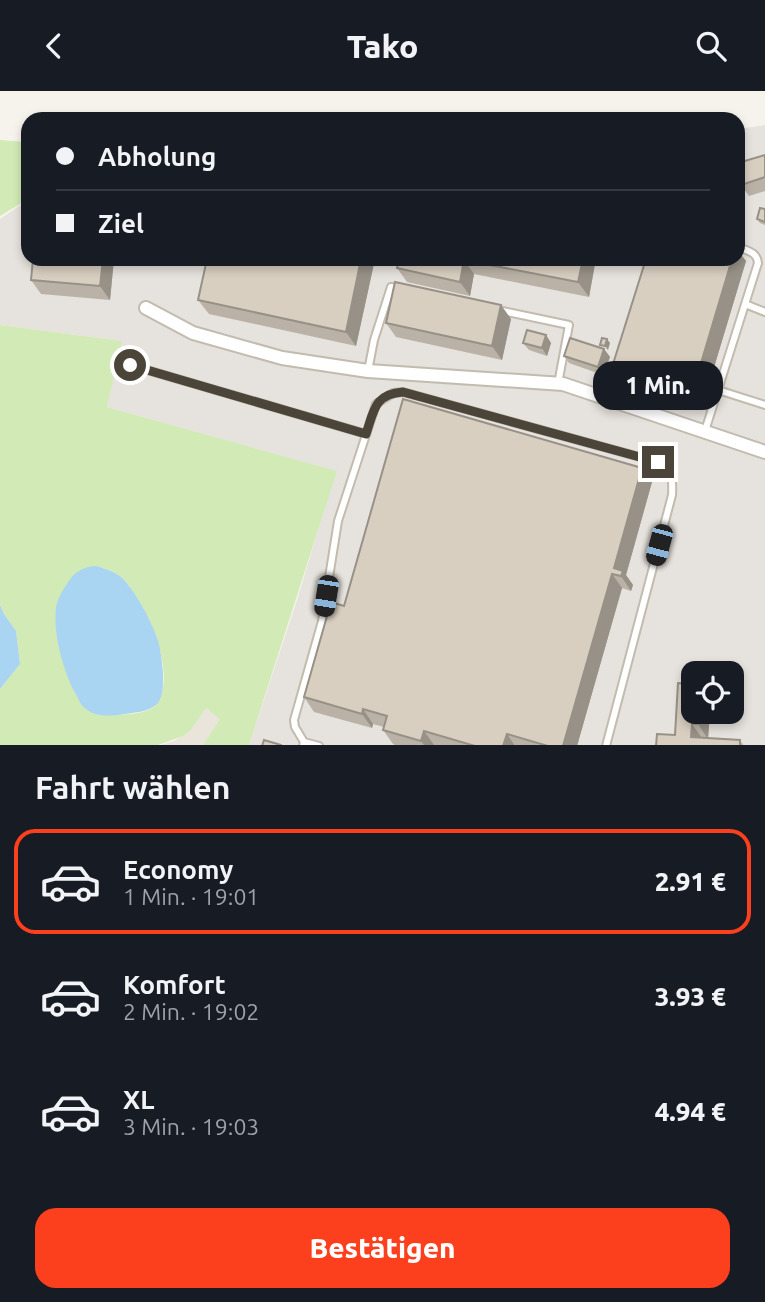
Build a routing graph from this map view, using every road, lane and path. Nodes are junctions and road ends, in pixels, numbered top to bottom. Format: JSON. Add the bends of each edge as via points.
{"nodes":[{"id":1,"x":745,"y":250,"type":"edge"},
{"id":2,"x":416,"y":292,"type":"edge"},
{"id":3,"x":745,"y":304,"type":"junction"},
{"id":4,"x":146,"y":308,"type":"dead end"},
{"id":5,"x":492,"y":309,"type":"edge"},
{"id":6,"x":765,"y":312,"type":"edge"},
{"id":7,"x":130,"y":365,"type":"dead end"},
{"id":8,"x":621,"y":365,"type":"edge"},
{"id":9,"x":368,"y":371,"type":"junction"},
{"id":10,"x":558,"y":384,"type":"junction"},
{"id":11,"x":718,"y":390,"type":"junction"},
{"id":12,"x":611,"y":400,"type":"junction"},
{"id":13,"x":765,"y":405,"type":"edge"},
{"id":14,"x":705,"y":431,"type":"junction"},
{"id":15,"x":366,"y":434,"type":"junction"},
{"id":16,"x":765,"y":451,"type":"edge"},
{"id":17,"x":304,"y":743,"type":"edge"},
{"id":18,"x":319,"y":745,"type":"edge"},
{"id":19,"x":607,"y":745,"type":"edge"}],
"edges":[{"from":1,"to":3,"type":"lane","via":[[758,263]]},
{"from":2,"to":9,"type":"lane","via":[[391,287]]},
{"from":3,"to":6,"type":"lane"},
{"from":3,"to":11,"type":"lane"},
{"from":4,"to":9,"type":"street","via":[[193,333],[282,358]]},
{"from":5,"to":10,"type":"lane","via":[[569,325]]},
{"from":7,"to":15,"type":"lane"},
{"from":8,"to":12,"type":"lane"},
{"from":9,"to":10,"type":"street"},
{"from":10,"to":12,"type":"street"},
{"from":11,"to":13,"type":"lane"},
{"from":11,"to":14,"type":"lane"},
{"from":12,"to":14,"type":"street"},
{"from":14,"to":16,"type":"street"},
{"from":15,"to":17,"type":"lane","via":[[338,521],[322,621],[294,720]]},
{"from":15,"to":19,"type":"lane","via":[[376,404],[403,392],[666,467],[673,480],[672,495]]},
{"from":17,"to":18,"type":"lane"}]}
